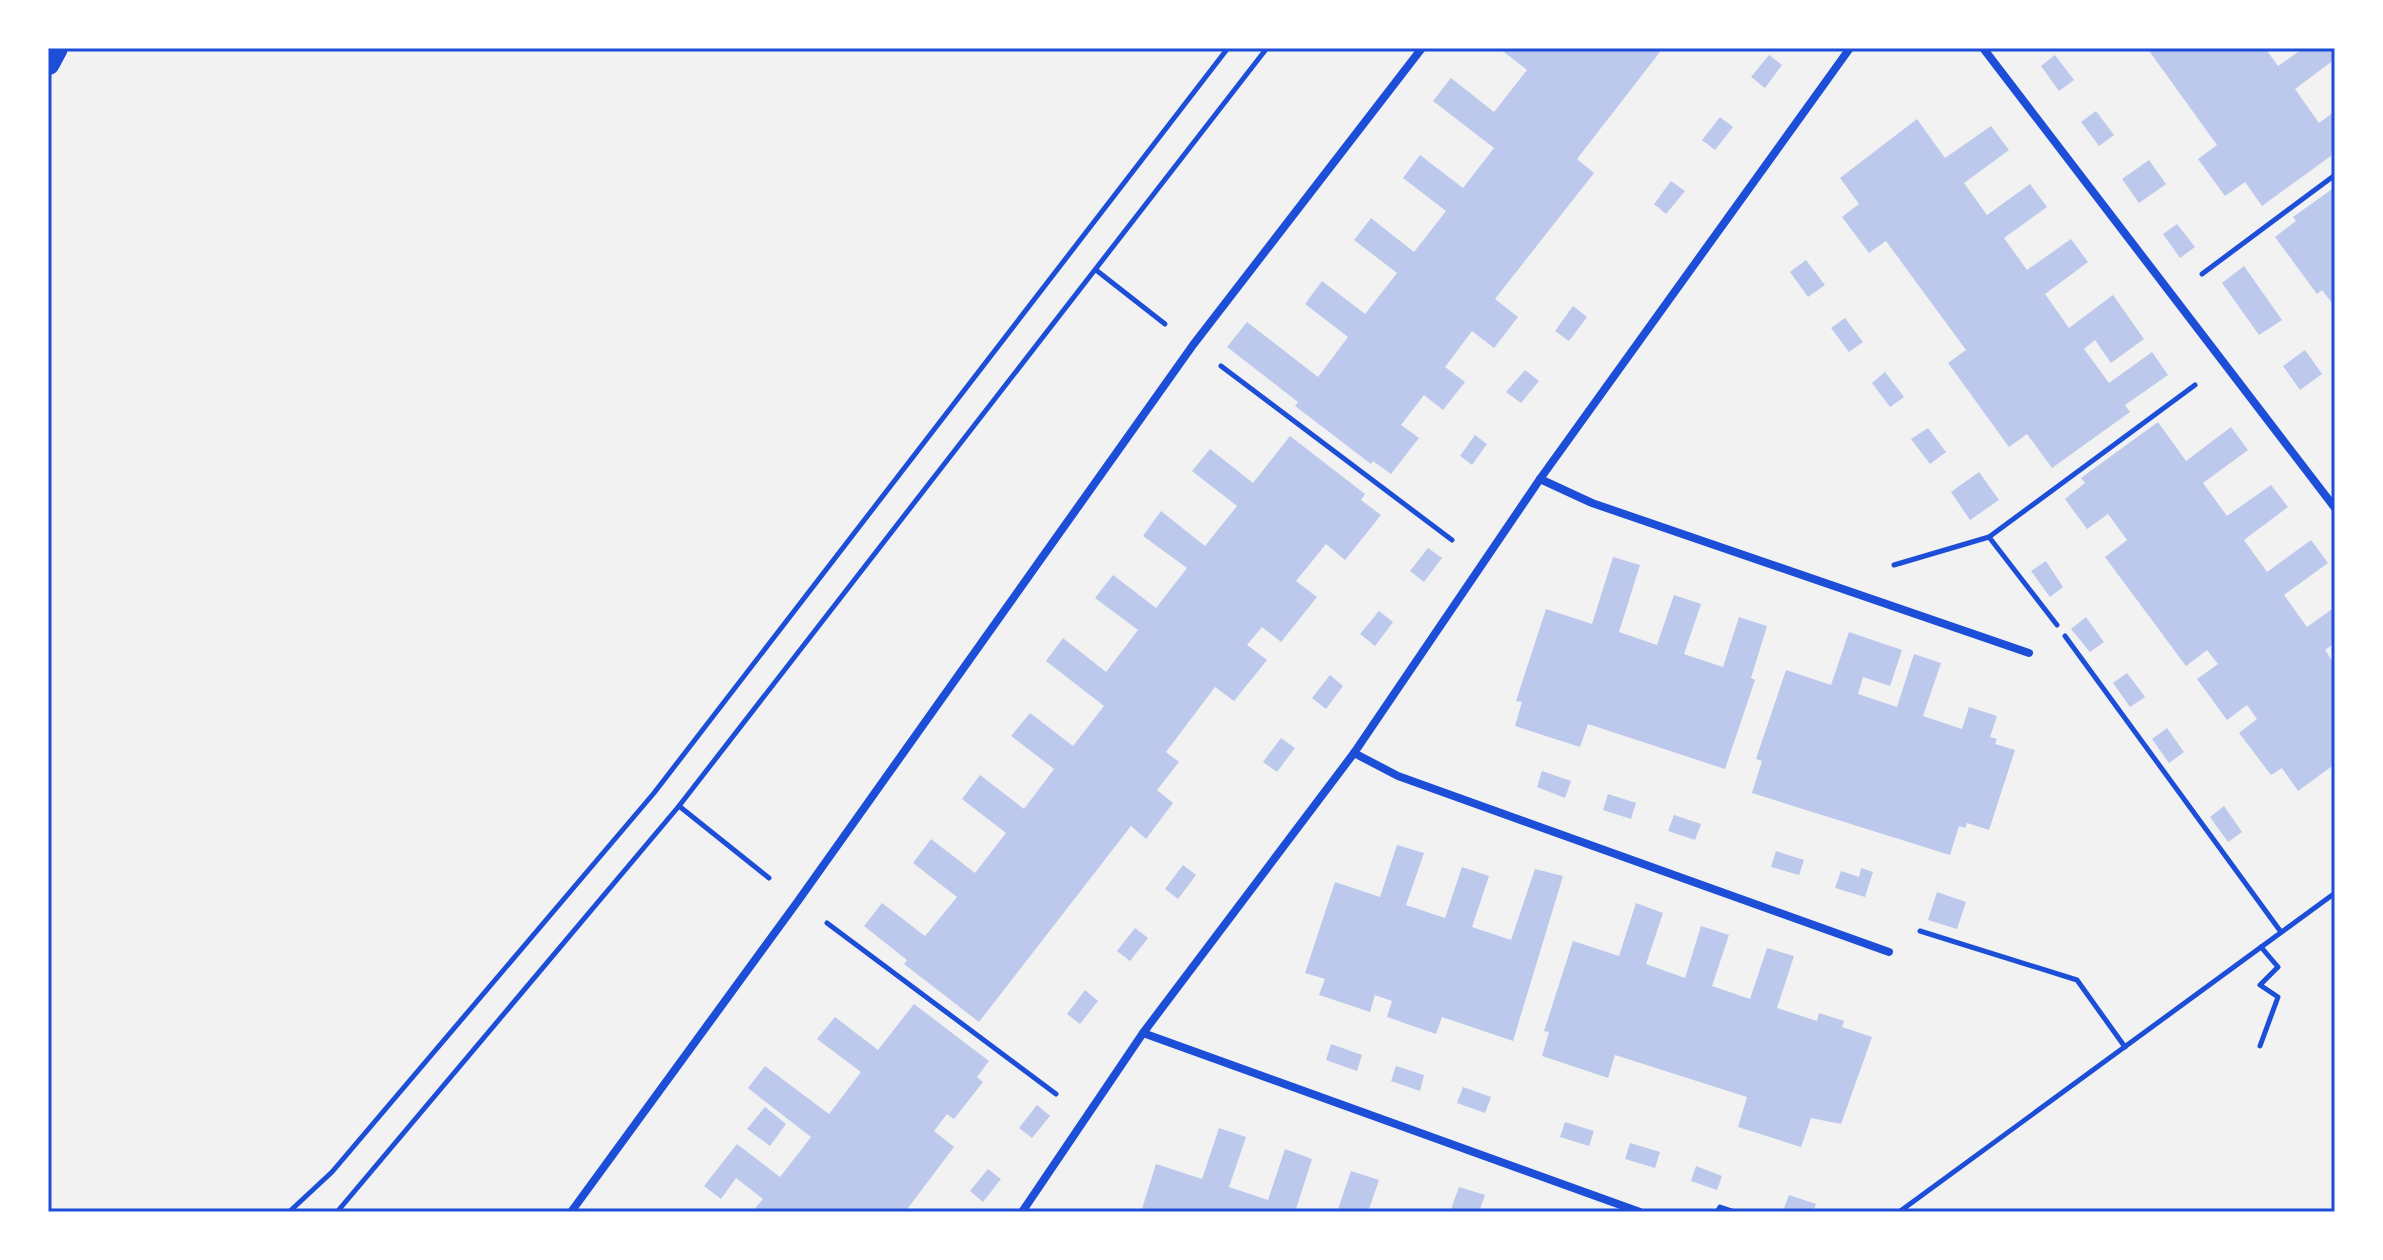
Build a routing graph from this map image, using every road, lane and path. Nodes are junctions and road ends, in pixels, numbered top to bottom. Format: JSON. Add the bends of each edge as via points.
{"nodes":[{"id":1,"x":56,"y":48,"type":"edge"},
{"id":2,"x":1228,"y":48,"type":"edge"},
{"id":3,"x":1267,"y":48,"type":"edge"},
{"id":4,"x":1422,"y":48,"type":"edge"},
{"id":5,"x":1850,"y":48,"type":"edge"},
{"id":6,"x":1983,"y":48,"type":"edge"},
{"id":7,"x":48,"y":63,"type":"edge"},
{"id":8,"x":2335,"y":175,"type":"edge"},
{"id":9,"x":1096,"y":270,"type":"junction"},
{"id":10,"x":2173,"y":296,"type":"junction"},
{"id":11,"x":1193,"y":345,"type":"junction"},
{"id":12,"x":2224,"y":363,"type":"junction"},
{"id":13,"x":1540,"y":479,"type":"junction"},
{"id":14,"x":2335,"y":508,"type":"edge"},
{"id":15,"x":1989,"y":537,"type":"junction"},
{"id":16,"x":1486,"y":560,"type":"junction"},
{"id":17,"x":1829,"y":585,"type":"junction"},
{"id":18,"x":2029,"y":653,"type":"dead end"},
{"id":19,"x":1354,"y":753,"type":"junction"},
{"id":20,"x":679,"y":806,"type":"junction"},
{"id":21,"x":2335,"y":893,"type":"edge"},
{"id":22,"x":798,"y":901,"type":"junction"},
{"id":23,"x":2281,"y":932,"type":"junction"},
{"id":24,"x":2261,"y":947,"type":"junction"},
{"id":25,"x":1889,"y":952,"type":"joint"},
{"id":26,"x":1143,"y":1033,"type":"junction"},
{"id":27,"x":2260,"y":1046,"type":"dead end"},
{"id":28,"x":2125,"y":1047,"type":"junction"},
{"id":29,"x":1088,"y":1116,"type":"junction"},
{"id":30,"x":289,"y":1212,"type":"edge"},
{"id":31,"x":337,"y":1212,"type":"edge"},
{"id":32,"x":571,"y":1212,"type":"edge"},
{"id":33,"x":1022,"y":1212,"type":"edge"},
{"id":34,"x":1640,"y":1212,"type":"edge"},
{"id":35,"x":1717,"y":1212,"type":"edge"},
{"id":36,"x":1735,"y":1212,"type":"edge"},
{"id":37,"x":1899,"y":1212,"type":"edge"}],
"edges":[{"from":1,"to":7,"type":"highway"},
{"from":2,"to":30,"type":"path","via":[[654,793],[332,1172]]},
{"from":3,"to":9,"type":"path"},
{"from":4,"to":11,"type":"street"},
{"from":5,"to":13,"type":"street"},
{"from":6,"to":10,"type":"street"},
{"from":8,"to":10,"type":"path"},
{"from":9,"to":11,"type":"path"},
{"from":9,"to":20,"type":"path"},
{"from":10,"to":12,"type":"street"},
{"from":11,"to":16,"type":"path","via":[[1453,541]]},
{"from":11,"to":22,"type":"street"},
{"from":12,"to":14,"type":"street"},
{"from":12,"to":15,"type":"path"},
{"from":13,"to":16,"type":"street"},
{"from":13,"to":17,"type":"street","via":[[1592,503]]},
{"from":15,"to":17,"type":"path"},
{"from":15,"to":23,"type":"path"},
{"from":16,"to":19,"type":"street"},
{"from":17,"to":18,"type":"street"},
{"from":19,"to":25,"type":"street","via":[[1398,776]]},
{"from":19,"to":26,"type":"street"},
{"from":20,"to":22,"type":"path"},
{"from":20,"to":31,"type":"path"},
{"from":21,"to":23,"type":"path"},
{"from":22,"to":29,"type":"path"},
{"from":22,"to":32,"type":"street"},
{"from":23,"to":24,"type":"path"},
{"from":24,"to":27,"type":"path","via":[[2278,967],[2260,985],[2278,997]]},
{"from":24,"to":28,"type":"path"},
{"from":25,"to":28,"type":"path","via":[[1912,928],[2077,980]]},
{"from":26,"to":29,"type":"street"},
{"from":26,"to":34,"type":"street"},
{"from":28,"to":37,"type":"path"},
{"from":29,"to":33,"type":"street"},
{"from":35,"to":36,"type":"path","via":[[1720,1207]]}]}
